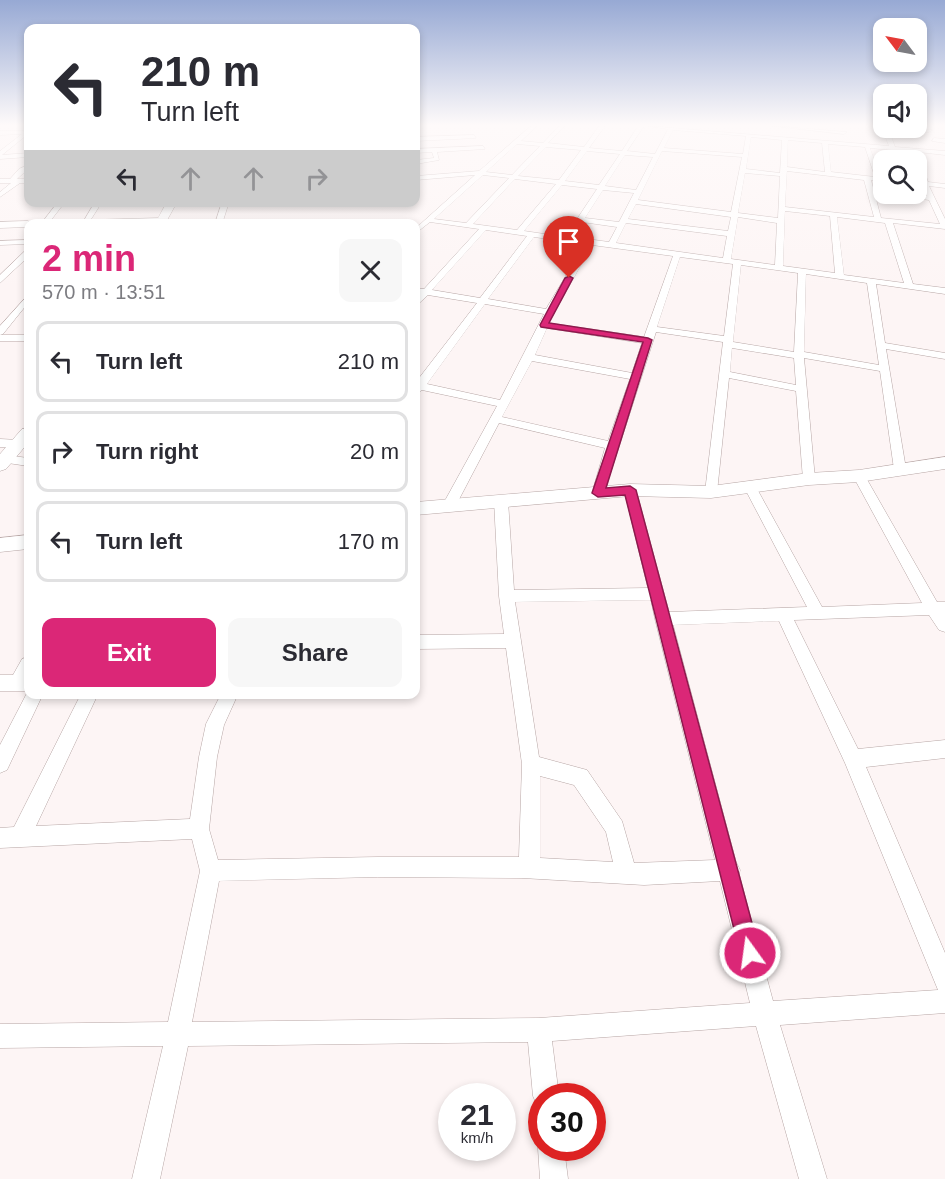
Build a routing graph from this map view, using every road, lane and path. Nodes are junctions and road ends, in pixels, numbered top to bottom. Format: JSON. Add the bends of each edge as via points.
{"nodes":[{"id":1,"x":15,"y":181,"type":"edge"},
{"id":2,"x":474,"y":181,"type":"edge"},
{"id":3,"x":512,"y":181,"type":"edge"},
{"id":4,"x":552,"y":181,"type":"edge"},
{"id":5,"x":606,"y":181,"type":"edge"},
{"id":6,"x":644,"y":181,"type":"edge"},
{"id":7,"x":741,"y":181,"type":"edge"},
{"id":8,"x":784,"y":181,"type":"edge"},
{"id":9,"x":867,"y":181,"type":"edge"},
{"id":10,"x":561,"y":182,"type":"junction"},
{"id":11,"x":927,"y":184,"type":"edge"},
{"id":12,"x":945,"y":186,"type":"edge"},
{"id":13,"x":602,"y":187,"type":"junction"},
{"id":14,"x":927,"y":189,"type":"edge"},
{"id":15,"x":639,"y":192,"type":"junction"},
{"id":16,"x":870,"y":192,"type":"junction"},
{"id":17,"x":873,"y":192,"type":"edge"},
{"id":18,"x":0,"y":195,"type":"edge"},
{"id":19,"x":927,"y":198,"type":"edge"},
{"id":20,"x":931,"y":198,"type":"junction"},
{"id":21,"x":634,"y":202,"type":"junction"},
{"id":22,"x":58,"y":207,"type":"edge"},
{"id":23,"x":783,"y":209,"type":"junction"},
{"id":24,"x":833,"y":214,"type":"junction"},
{"id":25,"x":735,"y":216,"type":"junction"},
{"id":26,"x":48,"y":219,"type":"edge"},
{"id":27,"x":878,"y":219,"type":"junction"},
{"id":28,"x":429,"y":220,"type":"junction"},
{"id":29,"x":581,"y":220,"type":"junction"},
{"id":30,"x":888,"y":220,"type":"junction"},
{"id":31,"x":782,"y":221,"type":"junction"},
{"id":32,"x":623,"y":223,"type":"junction"},
{"id":33,"x":24,"y":224,"type":"edge"},
{"id":34,"x":0,"y":225,"type":"edge"},
{"id":35,"x":467,"y":226,"type":"junction"},
{"id":36,"x":945,"y":227,"type":"edge"},
{"id":37,"x":420,"y":228,"type":"edge"},
{"id":38,"x":483,"y":229,"type":"junction"},
{"id":39,"x":518,"y":233,"type":"junction"},
{"id":40,"x":731,"y":234,"type":"junction"},
{"id":41,"x":531,"y":235,"type":"junction"},
{"id":42,"x":567,"y":240,"type":"junction"},
{"id":43,"x":24,"y":242,"type":"edge"},
{"id":44,"x":0,"y":243,"type":"edge"},
{"id":45,"x":589,"y":243,"type":"junction"},
{"id":46,"x":611,"y":246,"type":"junction"},
{"id":47,"x":677,"y":255,"type":"junction"},
{"id":48,"x":24,"y":257,"type":"edge"},
{"id":49,"x":732,"y":262,"type":"junction"},
{"id":50,"x":0,"y":263,"type":"edge"},
{"id":51,"x":19,"y":263,"type":"junction"},
{"id":52,"x":779,"y":269,"type":"junction"},
{"id":53,"x":802,"y":272,"type":"junction"},
{"id":54,"x":840,"y":277,"type":"junction"},
{"id":55,"x":0,"y":280,"type":"edge"},
{"id":56,"x":871,"y":281,"type":"junction"},
{"id":57,"x":910,"y":286,"type":"junction"},
{"id":58,"x":420,"y":291,"type":"edge"},
{"id":59,"x":427,"y":292,"type":"junction"},
{"id":60,"x":944,"y":293,"type":"edge"},
{"id":61,"x":420,"y":299,"type":"edge"},
{"id":62,"x":24,"y":303,"type":"edge"},
{"id":63,"x":482,"y":303,"type":"junction"},
{"id":64,"x":549,"y":312,"type":"junction"},
{"id":65,"x":544,"y":325,"type":"junction"},
{"id":66,"x":654,"y":329,"type":"junction"},
{"id":67,"x":0,"y":332,"type":"edge"},
{"id":68,"x":0,"y":338,"type":"edge"},
{"id":69,"x":24,"y":338,"type":"edge"},
{"id":70,"x":648,"y":340,"type":"junction"},
{"id":71,"x":728,"y":342,"type":"junction"},
{"id":72,"x":882,"y":345,"type":"junction"},
{"id":73,"x":800,"y":355,"type":"junction"},
{"id":74,"x":945,"y":356,"type":"edge"},
{"id":75,"x":529,"y":357,"type":"junction"},
{"id":76,"x":884,"y":369,"type":"junction"},
{"id":77,"x":725,"y":374,"type":"junction"},
{"id":78,"x":636,"y":377,"type":"junction"},
{"id":79,"x":420,"y":383,"type":"edge"},
{"id":80,"x":420,"y":388,"type":"edge"},
{"id":81,"x":801,"y":389,"type":"junction"},
{"id":82,"x":504,"y":404,"type":"junction"},
{"id":83,"x":496,"y":419,"type":"junction"},
{"id":84,"x":24,"y":438,"type":"edge"},
{"id":85,"x":612,"y":446,"type":"junction"},
{"id":86,"x":2,"y":456,"type":"edge"},
{"id":87,"x":24,"y":461,"type":"edge"},
{"id":88,"x":945,"y":464,"type":"edge"},
{"id":89,"x":900,"y":469,"type":"junction"},
{"id":90,"x":860,"y":476,"type":"junction"},
{"id":91,"x":809,"y":479,"type":"junction"},
{"id":92,"x":750,"y":487,"type":"junction"},
{"id":93,"x":630,"y":490,"type":"junction"},
{"id":94,"x":711,"y":492,"type":"junction"},
{"id":95,"x":598,"y":493,"type":"junction"},
{"id":96,"x":501,"y":501,"type":"junction"},
{"id":97,"x":449,"y":506,"type":"junction"},
{"id":98,"x":420,"y":509,"type":"edge"},
{"id":99,"x":24,"y":542,"type":"edge"},
{"id":100,"x":0,"y":545,"type":"edge"},
{"id":101,"x":657,"y":594,"type":"junction"},
{"id":102,"x":507,"y":596,"type":"junction"},
{"id":103,"x":939,"y":608,"type":"edge"},
{"id":104,"x":818,"y":614,"type":"junction"},
{"id":105,"x":784,"y":615,"type":"junction"},
{"id":106,"x":663,"y":619,"type":"junction"},
{"id":107,"x":945,"y":625,"type":"edge"},
{"id":108,"x":513,"y":641,"type":"junction"},
{"id":109,"x":420,"y":642,"type":"edge"},
{"id":110,"x":0,"y":682,"type":"edge"},
{"id":111,"x":23,"y":683,"type":"edge"},
{"id":112,"x":32,"y":699,"type":"edge"},
{"id":113,"x":87,"y":699,"type":"edge"},
{"id":114,"x":228,"y":699,"type":"edge"},
{"id":115,"x":945,"y":749,"type":"edge"},
{"id":116,"x":853,"y":759,"type":"junction"},
{"id":117,"x":0,"y":764,"type":"edge"},
{"id":118,"x":531,"y":764,"type":"junction"},
{"id":119,"x":199,"y":829,"type":"junction"},
{"id":120,"x":10,"y":837,"type":"edge"},
{"id":121,"x":530,"y":868,"type":"junction"},
{"id":122,"x":730,"y":870,"type":"junction"},
{"id":123,"x":210,"y":871,"type":"junction"},
{"id":124,"x":626,"y":873,"type":"junction"},
{"id":125,"x":945,"y":981,"type":"edge"},
{"id":126,"x":945,"y":1001,"type":"edge"},
{"id":127,"x":765,"y":1016,"type":"junction"},
{"id":128,"x":539,"y":1030,"type":"junction"},
{"id":129,"x":178,"y":1034,"type":"junction"},
{"id":130,"x":0,"y":1036,"type":"edge"},
{"id":131,"x":545,"y":1083,"type":"edge"},
{"id":132,"x":552,"y":1161,"type":"edge"},
{"id":133,"x":146,"y":1179,"type":"edge"},
{"id":134,"x":554,"y":1179,"type":"edge"},
{"id":135,"x":813,"y":1179,"type":"edge"}],
"edges":[{"from":1,"to":18,"type":"street"},
{"from":2,"to":28,"type":"street"},
{"from":3,"to":35,"type":"street"},
{"from":4,"to":10,"type":"street"},
{"from":5,"to":13,"type":"street"},
{"from":6,"to":15,"type":"street"},
{"from":7,"to":25,"type":"street"},
{"from":8,"to":23,"type":"street"},
{"from":9,"to":16,"type":"street"},
{"from":10,"to":13,"type":"street"},
{"from":10,"to":39,"type":"street"},
{"from":11,"to":12,"type":"street"},
{"from":13,"to":15,"type":"street"},
{"from":13,"to":29,"type":"street"},
{"from":14,"to":20,"type":"street"},
{"from":15,"to":21,"type":"street"},
{"from":16,"to":17,"type":"street"},
{"from":16,"to":27,"type":"street"},
{"from":19,"to":20,"type":"street"},
{"from":20,"to":36,"type":"street"},
{"from":21,"to":25,"type":"street"},
{"from":21,"to":32,"type":"street"},
{"from":22,"to":26,"type":"street"},
{"from":23,"to":24,"type":"street"},
{"from":23,"to":31,"type":"street"},
{"from":24,"to":27,"type":"street"},
{"from":24,"to":54,"type":"street"},
{"from":25,"to":31,"type":"street"},
{"from":25,"to":40,"type":"street"},
{"from":27,"to":30,"type":"street"},
{"from":28,"to":35,"type":"street"},
{"from":28,"to":37,"type":"street"},
{"from":29,"to":32,"type":"street"},
{"from":29,"to":42,"type":"street"},
{"from":30,"to":36,"type":"street"},
{"from":30,"to":57,"type":"street"},
{"from":31,"to":52,"type":"street"},
{"from":32,"to":40,"type":"street"},
{"from":32,"to":46,"type":"street"},
{"from":33,"to":34,"type":"street"},
{"from":35,"to":38,"type":"street"},
{"from":38,"to":39,"type":"street"},
{"from":38,"to":59,"type":"street"},
{"from":39,"to":41,"type":"street"},
{"from":40,"to":49,"type":"street"},
{"from":41,"to":42,"type":"street"},
{"from":41,"to":63,"type":"street"},
{"from":42,"to":45,"type":"street"},
{"from":43,"to":44,"type":"street"},
{"from":45,"to":46,"type":"street"},
{"from":45,"to":64,"type":"street"},
{"from":46,"to":47,"type":"street"},
{"from":47,"to":49,"type":"street"},
{"from":47,"to":66,"type":"street"},
{"from":48,"to":51,"type":"street"},
{"from":49,"to":52,"type":"street"},
{"from":49,"to":71,"type":"street"},
{"from":50,"to":51,"type":"street"},
{"from":51,"to":55,"type":"street"},
{"from":52,"to":53,"type":"street"},
{"from":53,"to":54,"type":"street"},
{"from":53,"to":73,"type":"street"},
{"from":54,"to":56,"type":"street"},
{"from":56,"to":57,"type":"street"},
{"from":56,"to":72,"type":"street"},
{"from":57,"to":60,"type":"street"},
{"from":58,"to":59,"type":"street"},
{"from":59,"to":61,"type":"street"},
{"from":59,"to":63,"type":"street"},
{"from":62,"to":67,"type":"street"},
{"from":63,"to":64,"type":"street"},
{"from":63,"to":79,"type":"street"},
{"from":64,"to":65,"type":"street"},
{"from":65,"to":70,"type":"street"},
{"from":65,"to":75,"type":"street"},
{"from":66,"to":70,"type":"street"},
{"from":66,"to":71,"type":"street"},
{"from":68,"to":69,"type":"street"},
{"from":70,"to":78,"type":"street"},
{"from":71,"to":73,"type":"street"},
{"from":71,"to":77,"type":"street"},
{"from":72,"to":74,"type":"street"},
{"from":72,"to":76,"type":"street"},
{"from":73,"to":76,"type":"street"},
{"from":73,"to":81,"type":"street"},
{"from":75,"to":78,"type":"street"},
{"from":75,"to":82,"type":"street"},
{"from":76,"to":89,"type":"street"},
{"from":77,"to":81,"type":"street"},
{"from":77,"to":94,"type":"street"},
{"from":78,"to":85,"type":"street"},
{"from":80,"to":82,"type":"street"},
{"from":81,"to":91,"type":"street"},
{"from":82,"to":83,"type":"street"},
{"from":83,"to":85,"type":"street"},
{"from":83,"to":97,"type":"street"},
{"from":84,"to":86,"type":"street"},
{"from":85,"to":95,"type":"street"},
{"from":86,"to":87,"type":"street"},
{"from":88,"to":89,"type":"street"},
{"from":89,"to":90,"type":"street"},
{"from":90,"to":91,"type":"street"},
{"from":90,"to":103,"type":"street"},
{"from":91,"to":92,"type":"street"},
{"from":92,"to":94,"type":"street"},
{"from":92,"to":104,"type":"street"},
{"from":93,"to":94,"type":"street"},
{"from":93,"to":95,"type":"street"},
{"from":93,"to":101,"type":"street"},
{"from":95,"to":96,"type":"street"},
{"from":96,"to":97,"type":"street"},
{"from":96,"to":102,"type":"street"},
{"from":97,"to":98,"type":"street"},
{"from":99,"to":100,"type":"street"},
{"from":101,"to":102,"type":"street"},
{"from":101,"to":106,"type":"street"},
{"from":102,"to":108,"type":"street"},
{"from":103,"to":104,"type":"street"},
{"from":103,"to":107,"type":"street"},
{"from":104,"to":105,"type":"street"},
{"from":105,"to":106,"type":"street"},
{"from":105,"to":116,"type":"street"},
{"from":106,"to":122,"type":"street"},
{"from":108,"to":109,"type":"street"},
{"from":108,"to":118,"type":"street"},
{"from":110,"to":111,"type":"street"},
{"from":112,"to":117,"type":"street"},
{"from":113,"to":120,"type":"street"},
{"from":114,"to":119,"type":"street","via":[[215,724]]},
{"from":115,"to":116,"type":"street"},
{"from":116,"to":125,"type":"street"},
{"from":118,"to":121,"type":"street"},
{"from":118,"to":124,"type":"street","via":[[580,777],[615,828]]},
{"from":119,"to":120,"type":"street"},
{"from":119,"to":123,"type":"street"},
{"from":121,"to":123,"type":"street"},
{"from":121,"to":124,"type":"street"},
{"from":122,"to":124,"type":"street"},
{"from":122,"to":127,"type":"street"},
{"from":123,"to":129,"type":"street"},
{"from":126,"to":127,"type":"street"},
{"from":127,"to":128,"type":"street"},
{"from":127,"to":135,"type":"street"},
{"from":128,"to":129,"type":"street"},
{"from":128,"to":131,"type":"street"},
{"from":129,"to":130,"type":"street"},
{"from":129,"to":133,"type":"street"},
{"from":132,"to":134,"type":"street"}]}
